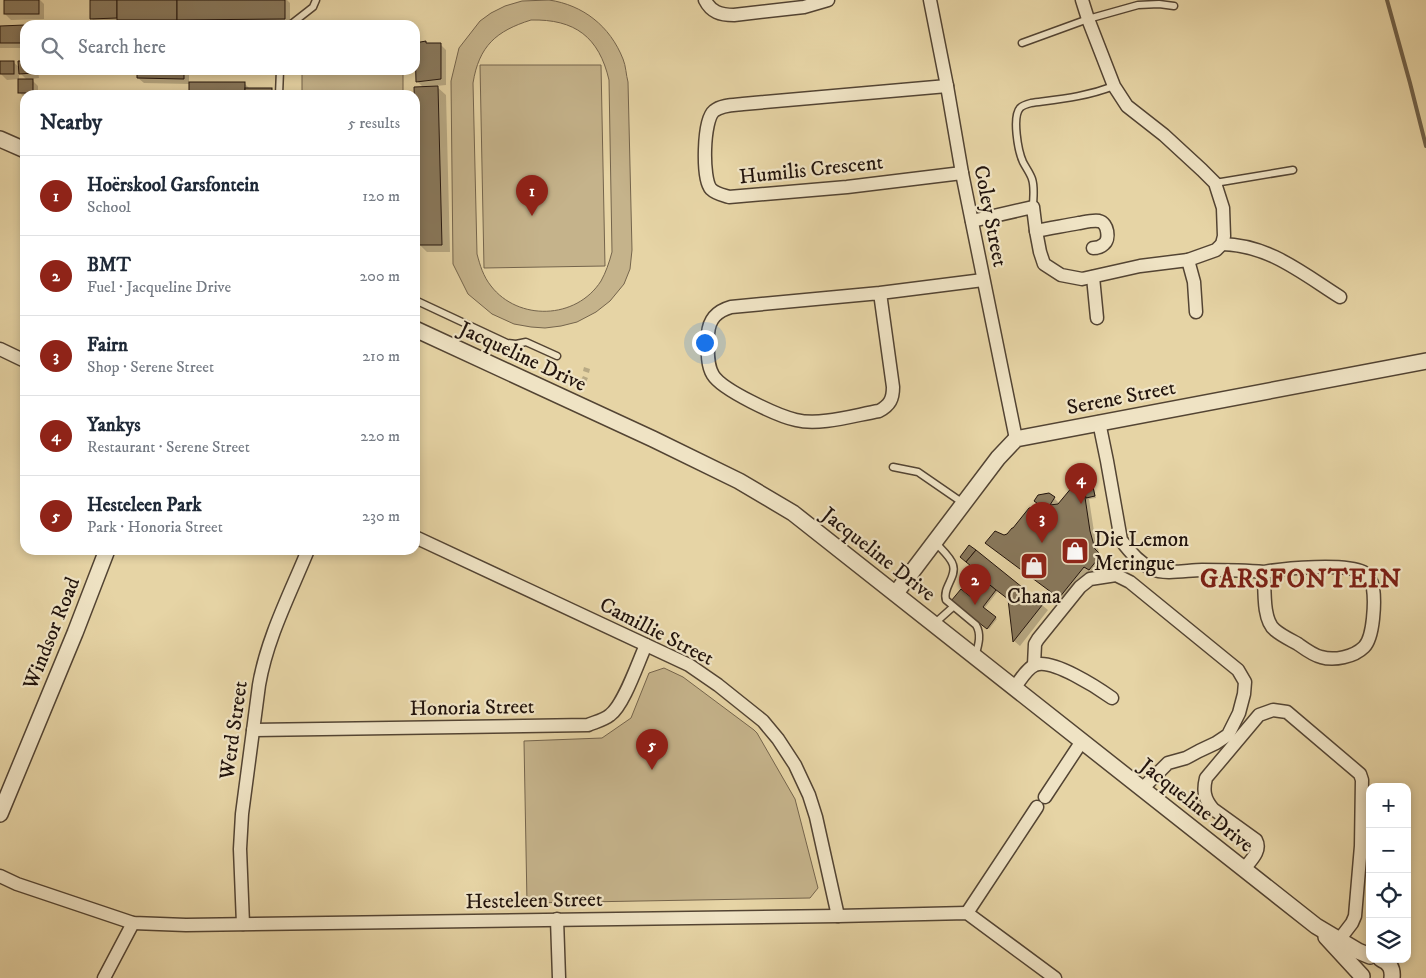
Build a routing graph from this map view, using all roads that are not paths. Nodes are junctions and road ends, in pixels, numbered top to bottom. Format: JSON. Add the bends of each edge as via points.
{"nodes":[{"id":1,"x":316,"y":0,"type":"edge"},
{"id":2,"x":705,"y":0,"type":"edge"},
{"id":3,"x":828,"y":0,"type":"edge"},
{"id":4,"x":930,"y":0,"type":"edge"},
{"id":5,"x":1082,"y":0,"type":"edge"},
{"id":6,"x":1174,"y":6,"type":"dead end"},
{"id":7,"x":1088,"y":18,"type":"junction"},
{"id":8,"x":296,"y":20,"type":"edge"},
{"id":9,"x":1022,"y":43,"type":"dead end"},
{"id":10,"x":280,"y":75,"type":"edge"},
{"id":11,"x":947,"y":86,"type":"junction"},
{"id":12,"x":1114,"y":86,"type":"junction"},
{"id":13,"x":279,"y":90,"type":"edge"},
{"id":14,"x":0,"y":139,"type":"edge"},
{"id":15,"x":20,"y":148,"type":"edge"},
{"id":16,"x":1293,"y":170,"type":"dead end"},
{"id":17,"x":962,"y":173,"type":"junction"},
{"id":18,"x":1215,"y":183,"type":"junction"},
{"id":19,"x":1033,"y":207,"type":"junction"},
{"id":20,"x":972,"y":221,"type":"junction"},
{"id":21,"x":1036,"y":231,"type":"junction"},
{"id":22,"x":1222,"y":244,"type":"junction"},
{"id":23,"x":1093,"y":248,"type":"dead end"},
{"id":24,"x":1188,"y":260,"type":"junction"},
{"id":25,"x":1093,"y":277,"type":"junction"},
{"id":26,"x":983,"y":280,"type":"junction"},
{"id":27,"x":880,"y":293,"type":"junction"},
{"id":28,"x":1340,"y":296,"type":"dead end"},
{"id":29,"x":420,"y":302,"type":"edge"},
{"id":30,"x":1196,"y":312,"type":"dead end"},
{"id":31,"x":1097,"y":318,"type":"dead end"},
{"id":32,"x":420,"y":331,"type":"edge"},
{"id":33,"x":0,"y":349,"type":"edge"},
{"id":34,"x":557,"y":356,"type":"dead end"},
{"id":35,"x":20,"y":359,"type":"edge"},
{"id":36,"x":1426,"y":361,"type":"edge"},
{"id":37,"x":1099,"y":422,"type":"junction"},
{"id":38,"x":1016,"y":439,"type":"junction"},
{"id":39,"x":893,"y":468,"type":"dead end"},
{"id":40,"x":964,"y":503,"type":"junction"},
{"id":41,"x":420,"y":539,"type":"edge"},
{"id":42,"x":935,"y":542,"type":"junction"},
{"id":43,"x":104,"y":555,"type":"edge"},
{"id":44,"x":306,"y":555,"type":"edge"},
{"id":45,"x":1264,"y":572,"type":"junction"},
{"id":46,"x":896,"y":593,"type":"junction"},
{"id":47,"x":953,"y":607,"type":"junction"},
{"id":48,"x":934,"y":624,"type":"junction"},
{"id":49,"x":646,"y":644,"type":"junction"},
{"id":50,"x":975,"y":657,"type":"junction"},
{"id":51,"x":1034,"y":665,"type":"junction"},
{"id":52,"x":1014,"y":688,"type":"junction"},
{"id":53,"x":1112,"y":698,"type":"dead end"},
{"id":54,"x":253,"y":730,"type":"junction"},
{"id":55,"x":1082,"y":741,"type":"junction"},
{"id":56,"x":1142,"y":789,"type":"junction"},
{"id":57,"x":0,"y":814,"type":"edge"},
{"id":58,"x":1244,"y":869,"type":"junction"},
{"id":59,"x":0,"y":876,"type":"edge"},
{"id":60,"x":967,"y":913,"type":"junction"},
{"id":61,"x":838,"y":916,"type":"junction"},
{"id":62,"x":557,"y":919,"type":"junction"},
{"id":63,"x":133,"y":923,"type":"junction"},
{"id":64,"x":243,"y":924,"type":"junction"},
{"id":65,"x":1316,"y":926,"type":"junction"},
{"id":66,"x":1339,"y":940,"type":"junction"},
{"id":67,"x":1366,"y":954,"type":"edge"},
{"id":68,"x":1367,"y":963,"type":"edge"},
{"id":69,"x":1362,"y":977,"type":"edge"},
{"id":70,"x":104,"y":978,"type":"edge"},
{"id":71,"x":559,"y":978,"type":"edge"},
{"id":72,"x":1055,"y":978,"type":"edge"}],
"edges":[{"from":1,"to":8,"type":"lane","via":[[313,7]]},
{"from":2,"to":3,"type":"street","via":[[715,12],[723,15],[804,7]]},
{"from":4,"to":11,"type":"street","name":"Coley Street"},
{"from":5,"to":7,"type":"street"},
{"from":6,"to":7,"type":"lane","via":[[1138,5]]},
{"from":7,"to":9,"type":"lane"},
{"from":7,"to":12,"type":"street"},
{"from":10,"to":13,"type":"lane"},
{"from":11,"to":17,"type":"street","name":"Coley Street"},
{"from":11,"to":17,"type":"street","name":"Humilis Crescent","via":[[743,104],[715,110],[706,127],[706,180],[711,189],[728,197]]},
{"from":12,"to":18,"type":"street","via":[[1127,106],[1164,135]]},
{"from":12,"to":19,"type":"lane","via":[[1078,97],[1031,103],[1019,109],[1017,135],[1023,161],[1032,179]]},
{"from":14,"to":15,"type":"street"},
{"from":16,"to":18,"type":"lane"},
{"from":17,"to":20,"type":"street","name":"Coley Street"},
{"from":18,"to":22,"type":"street","via":[[1223,208]]},
{"from":19,"to":20,"type":"street"},
{"from":19,"to":21,"type":"street"},
{"from":20,"to":26,"type":"street","name":"Coley Street"},
{"from":21,"to":23,"type":"street","via":[[1100,221],[1106,227],[1106,241],[1104,245]]},
{"from":21,"to":25,"type":"street","via":[[1044,264],[1069,277]]},
{"from":22,"to":24,"type":"street","via":[[1216,250]]},
{"from":22,"to":28,"type":"street","via":[[1246,246],[1286,261]]},
{"from":24,"to":25,"type":"street","via":[[1140,266]]},
{"from":24,"to":30,"type":"street","via":[[1194,282]]},
{"from":25,"to":31,"type":"street"},
{"from":26,"to":27,"type":"street"},
{"from":26,"to":38,"type":"street","name":"Coley Street"},
{"from":27,"to":27,"type":"street","via":[[723,310],[716,314],[709,329],[712,375],[738,395],[787,418],[818,422],[879,411],[890,403],[893,396]]},
{"from":29,"to":34,"type":"lane","via":[[507,343],[526,342]]},
{"from":32,"to":46,"type":"street","name":"Jacqueline Drive","via":[[739,481],[793,513]]},
{"from":33,"to":35,"type":"street"},
{"from":36,"to":37,"type":"street","name":"Serene Street"},
{"from":37,"to":38,"type":"street","name":"Serene Street"},
{"from":37,"to":45,"type":"street","via":[[1121,540],[1141,562],[1151,569],[1164,571]]},
{"from":38,"to":40,"type":"street"},
{"from":39,"to":40,"type":"lane","via":[[918,472]]},
{"from":40,"to":42,"type":"street"},
{"from":41,"to":49,"type":"street","name":"Camillie Street"},
{"from":42,"to":46,"type":"street"},
{"from":42,"to":47,"type":"lane","via":[[953,563],[953,573],[944,595]]},
{"from":43,"to":57,"type":"street","name":"Windsor Road"},
{"from":44,"to":54,"type":"street","name":"Werd Street","via":[[267,651]]},
{"from":45,"to":45,"type":"street","via":[[1268,620],[1275,630],[1323,658],[1346,657],[1364,648],[1373,624],[1373,587],[1364,572],[1336,567]]},
{"from":46,"to":48,"type":"street","name":"Jacqueline Drive"},
{"from":47,"to":48,"type":"lane"},
{"from":47,"to":50,"type":"lane","via":[[976,625],[978,644]]},
{"from":48,"to":50,"type":"street","name":"Jacqueline Drive"},
{"from":49,"to":54,"type":"street","name":"Honoria Street","via":[[615,710],[588,725]]},
{"from":49,"to":61,"type":"street","name":"Camillie Street","via":[[689,665],[763,721],[796,765],[816,818]]},
{"from":50,"to":52,"type":"street","name":"Jacqueline Drive"},
{"from":51,"to":52,"type":"street"},
{"from":51,"to":53,"type":"street","via":[[1044,664],[1078,677]]},
{"from":51,"to":56,"type":"street","via":[[1035,644],[1080,587],[1090,579],[1116,575],[1130,582],[1238,670],[1245,682],[1244,694],[1228,735],[1186,758],[1168,763]]},
{"from":52,"to":55,"type":"street","name":"Jacqueline Drive"},
{"from":54,"to":64,"type":"street","name":"Werd Street","via":[[240,849]]},
{"from":55,"to":56,"type":"street","name":"Jacqueline Drive"},
{"from":55,"to":60,"type":"street"},
{"from":56,"to":58,"type":"street","name":"Jacqueline Drive"},
{"from":58,"to":65,"type":"street","name":"Jacqueline Drive"},
{"from":58,"to":66,"type":"street","via":[[1258,850],[1258,844],[1207,803],[1204,796],[1206,778],[1259,715],[1280,710],[1287,712],[1360,774],[1362,780],[1355,916]]},
{"from":59,"to":63,"type":"street","name":"Hesteleen Street"},
{"from":60,"to":61,"type":"street","name":"Hesteleen Street"},
{"from":60,"to":72,"type":"street"},
{"from":61,"to":62,"type":"street","name":"Hesteleen Street"},
{"from":62,"to":64,"type":"street","name":"Hesteleen Street"},
{"from":62,"to":71,"type":"street"},
{"from":63,"to":64,"type":"street","name":"Hesteleen Street"},
{"from":63,"to":70,"type":"street"},
{"from":65,"to":66,"type":"street","name":"Jacqueline Drive"},
{"from":65,"to":69,"type":"street","name":"Jacqueline Drive"},
{"from":66,"to":67,"type":"street","name":"Jacqueline Drive"},
{"from":68,"to":69,"type":"street"}]}
